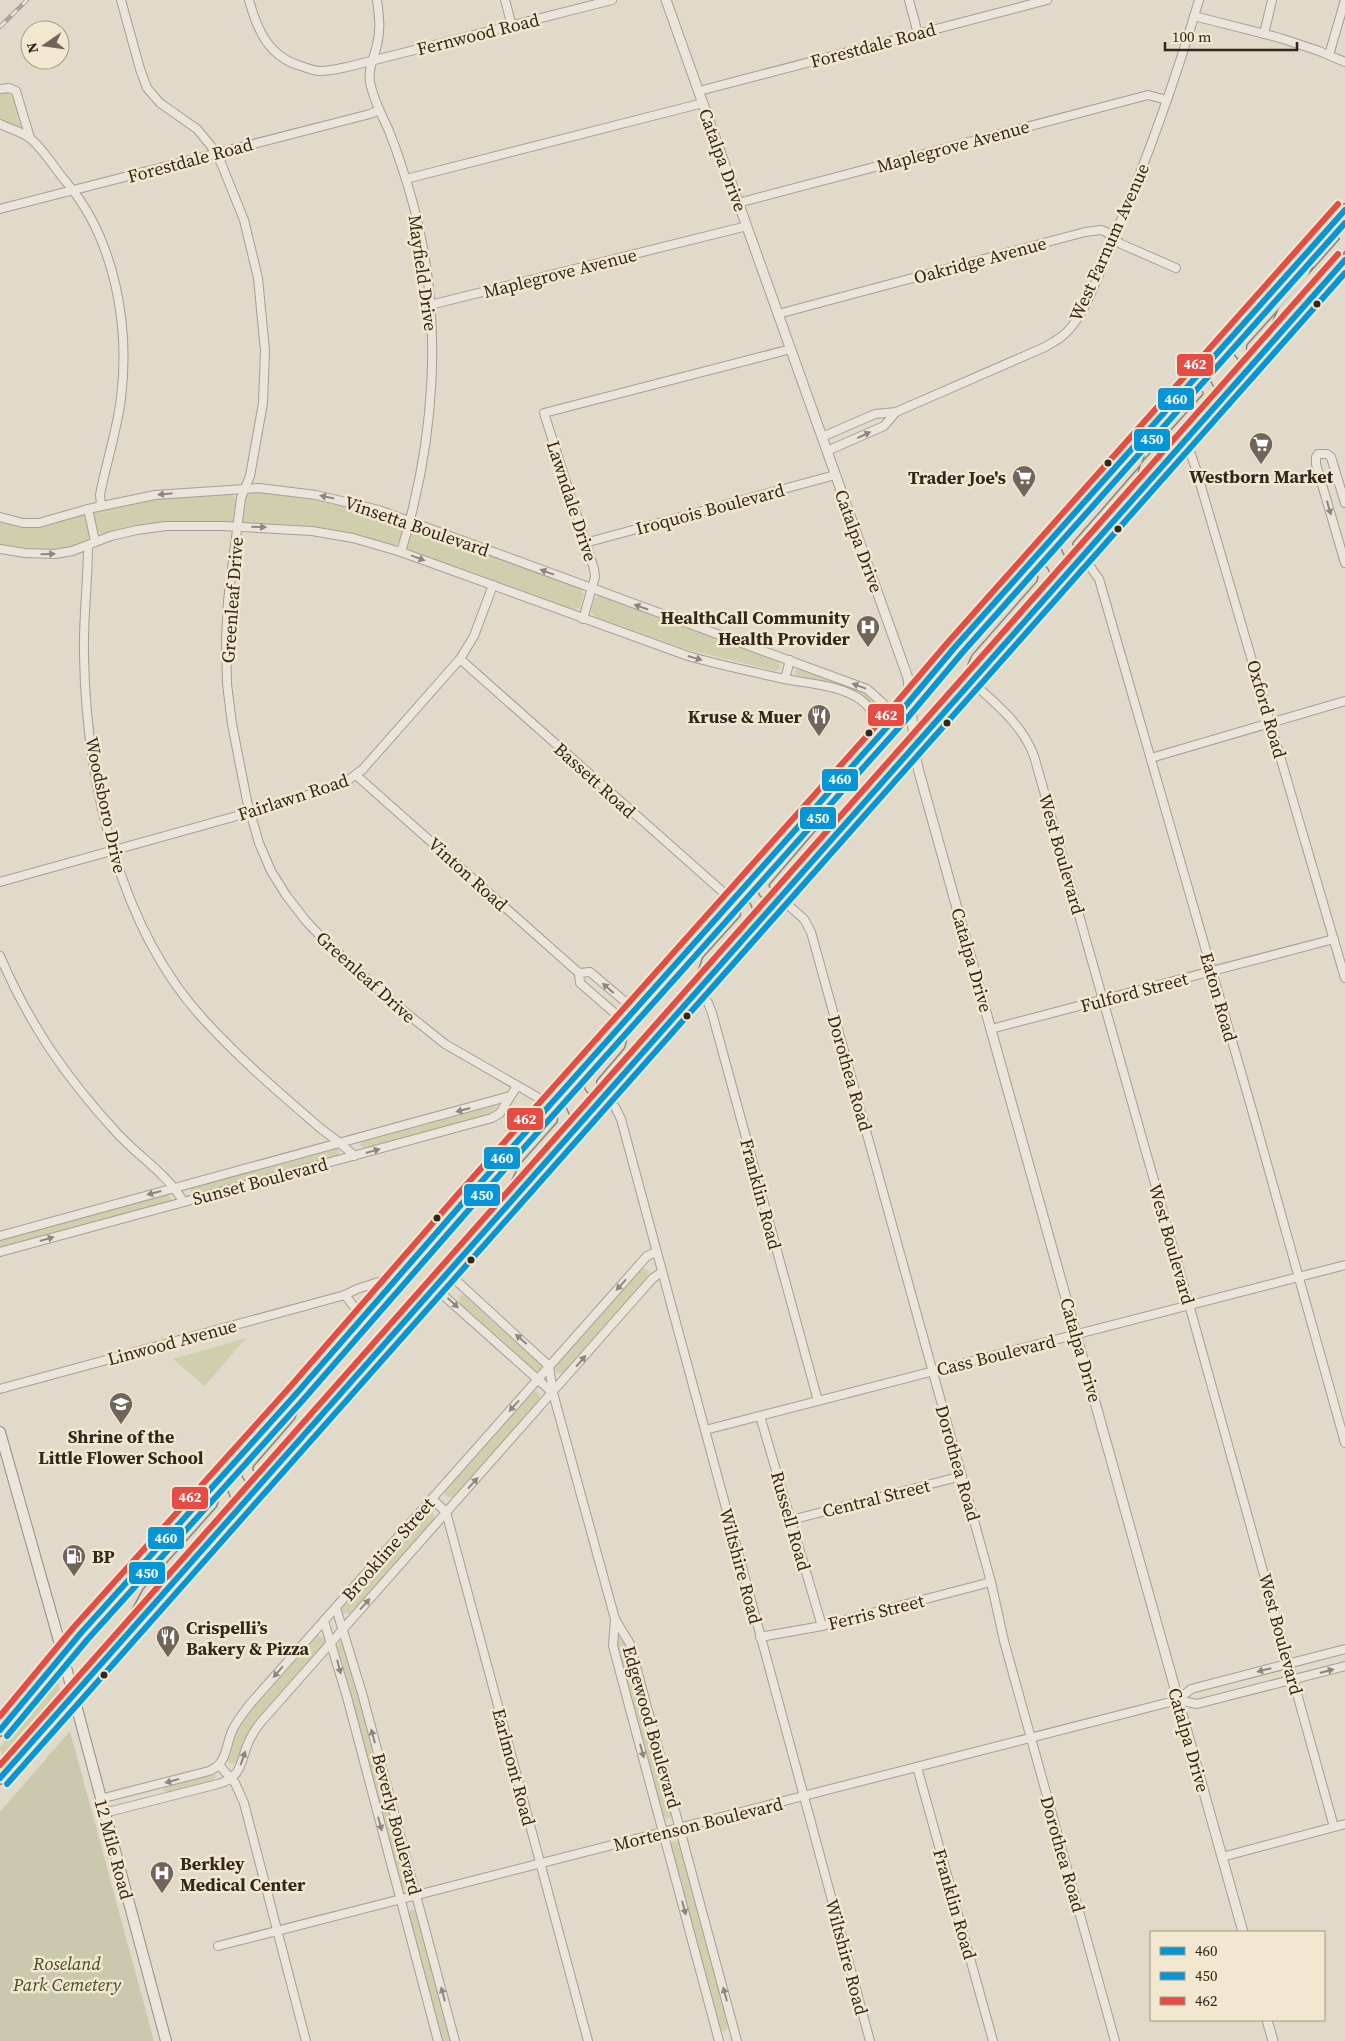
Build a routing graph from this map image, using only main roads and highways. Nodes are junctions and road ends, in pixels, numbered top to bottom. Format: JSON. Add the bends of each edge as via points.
{"nodes":[{"id":1,"x":1345,"y":210,"type":"edge"},
{"id":2,"x":1330,"y":228,"type":"junction"},
{"id":3,"x":1345,"y":236,"type":"edge"},
{"id":4,"x":1345,"y":242,"type":"edge"},
{"id":5,"x":1315,"y":245,"type":"junction"},
{"id":6,"x":1345,"y":260,"type":"edge"},
{"id":7,"x":1268,"y":346,"type":"junction"},
{"id":8,"x":1256,"y":360,"type":"junction"},
{"id":9,"x":1194,"y":382,"type":"junction"},
{"id":10,"x":1143,"y":438,"type":"junction"},
{"id":11,"x":1139,"y":492,"type":"junction"},
{"id":12,"x":1081,"y":558,"type":"junction"},
{"id":13,"x":1028,"y":567,"type":"junction"},
{"id":14,"x":972,"y":682,"type":"junction"},
{"id":15,"x":843,"y":777,"type":"junction"},
{"id":16,"x":780,"y":898,"type":"junction"},
{"id":17,"x":732,"y":900,"type":"junction"},
{"id":18,"x":698,"y":990,"type":"junction"},
{"id":19,"x":625,"y":1022,"type":"junction"},
{"id":20,"x":603,"y":1097,"type":"junction"},
{"id":21,"x":551,"y":1105,"type":"junction"},
{"id":22,"x":508,"y":1204,"type":"junction"},
{"id":23,"x":296,"y":1394,"type":"junction"},
{"id":24,"x":0,"y":1432,"type":"edge"},
{"id":25,"x":263,"y":1480,"type":"junction"},
{"id":26,"x":210,"y":1489,"type":"junction"},
{"id":27,"x":123,"y":1638,"type":"junction"},
{"id":28,"x":62,"y":1657,"type":"junction"},
{"id":29,"x":73,"y":1695,"type":"junction"},
{"id":30,"x":0,"y":1730,"type":"edge"},
{"id":31,"x":0,"y":1778,"type":"edge"},
{"id":32,"x":166,"y":2041,"type":"edge"}],
"edges":[{"from":1,"to":2,"type":"main road"},
{"from":2,"to":3,"type":"main road","via":[[1340,229]]},
{"from":2,"to":5,"type":"main road"},
{"from":4,"to":7,"type":"main road","via":[[1284,311]]},
{"from":5,"to":8,"type":"main road","via":[[1302,273],[1241,342],[1242,356]]},
{"from":5,"to":9,"type":"main road"},
{"from":6,"to":7,"type":"main road"},
{"from":7,"to":8,"type":"main road"},
{"from":8,"to":11,"type":"main road"},
{"from":9,"to":10,"type":"main road"},
{"from":9,"to":11,"type":"main road","via":[[1207,385],[1208,398],[1146,467]]},
{"from":10,"to":12,"type":"main road","via":[[1136,461],[1068,539],[1069,551]]},
{"from":10,"to":13,"type":"main road"},
{"from":11,"to":12,"type":"main road"},
{"from":12,"to":14,"type":"main road"},
{"from":13,"to":14,"type":"main road","via":[[1042,571],[1042,585],[977,659]]},
{"from":13,"to":15,"type":"main road"},
{"from":14,"to":16,"type":"main road"},
{"from":15,"to":16,"type":"main road","via":[[824,810],[762,885],[765,892]]},
{"from":15,"to":17,"type":"main road"},
{"from":16,"to":18,"type":"main road"},
{"from":17,"to":18,"type":"main road","via":[[742,902],[748,910],[747,915],[708,962]]},
{"from":17,"to":19,"type":"main road"},
{"from":18,"to":20,"type":"main road"},
{"from":19,"to":20,"type":"main road","via":[[619,1045],[590,1079],[591,1087]]},
{"from":19,"to":21,"type":"main road"},
{"from":20,"to":22,"type":"main road"},
{"from":21,"to":22,"type":"main road","via":[[560,1109],[564,1125],[524,1169]]},
{"from":21,"to":23,"type":"main road"},
{"from":22,"to":25,"type":"main road"},
{"from":23,"to":25,"type":"main road","via":[[290,1416],[246,1468],[252,1479]]},
{"from":23,"to":26,"type":"main road"},
{"from":24,"to":28,"type":"main road","name":"12 Mile Road"},
{"from":25,"to":27,"type":"main road"},
{"from":26,"to":27,"type":"main road","via":[[222,1493],[225,1501],[222,1510],[148,1593]]},
{"from":26,"to":28,"type":"main road"},
{"from":27,"to":29,"type":"main road"},
{"from":28,"to":29,"type":"main road","name":"12 Mile Road"},
{"from":28,"to":30,"type":"main road"},
{"from":29,"to":31,"type":"main road"},
{"from":29,"to":32,"type":"main road","name":"12 Mile Road"}]}
